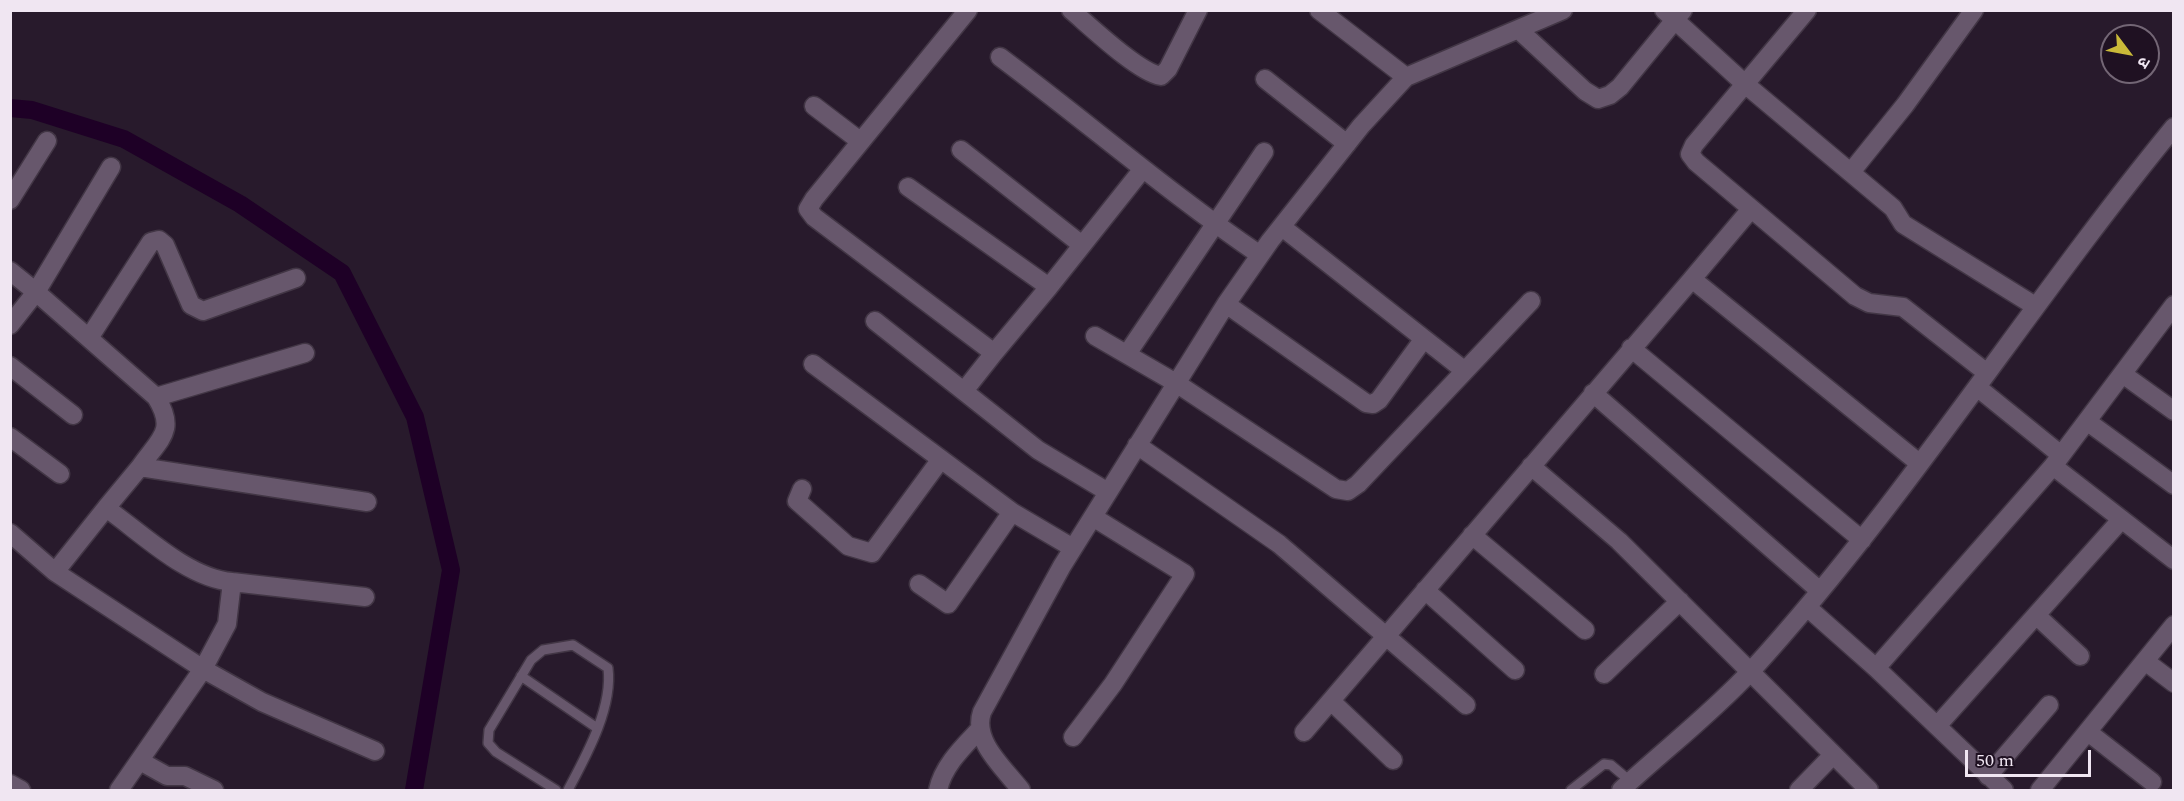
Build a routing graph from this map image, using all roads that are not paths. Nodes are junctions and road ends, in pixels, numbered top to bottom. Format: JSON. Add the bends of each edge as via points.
{"nodes":[{"id":1,"x":968,"y":10,"type":"edge"},
{"id":2,"x":1071,"y":10,"type":"edge"},
{"id":3,"x":1198,"y":10,"type":"edge"},
{"id":4,"x":1319,"y":10,"type":"edge"},
{"id":5,"x":1563,"y":10,"type":"edge"},
{"id":6,"x":1808,"y":10,"type":"edge"},
{"id":7,"x":1974,"y":10,"type":"edge"},
{"id":8,"x":1674,"y":14,"type":"edge"},
{"id":9,"x":1520,"y":31,"type":"junction"},
{"id":10,"x":1000,"y":57,"type":"dead end"},
{"id":11,"x":1406,"y":77,"type":"junction"},
{"id":12,"x":1266,"y":79,"type":"dead end"},
{"id":13,"x":1745,"y":84,"type":"junction"},
{"id":14,"x":814,"y":106,"type":"dead end"},
{"id":15,"x":2174,"y":127,"type":"edge"},
{"id":16,"x":47,"y":141,"type":"dead end"},
{"id":17,"x":860,"y":141,"type":"junction"},
{"id":18,"x":1347,"y":144,"type":"junction"},
{"id":19,"x":961,"y":150,"type":"dead end"},
{"id":20,"x":1264,"y":152,"type":"dead end"},
{"id":21,"x":111,"y":167,"type":"dead end"},
{"id":22,"x":1142,"y":170,"type":"junction"},
{"id":23,"x":1851,"y":172,"type":"junction"},
{"id":24,"x":908,"y":187,"type":"dead end"},
{"id":25,"x":10,"y":200,"type":"edge"},
{"id":26,"x":1751,"y":209,"type":"junction"},
{"id":27,"x":1214,"y":224,"type":"junction"},
{"id":28,"x":1282,"y":227,"type":"junction"},
{"id":29,"x":1083,"y":245,"type":"junction"},
{"id":30,"x":1260,"y":255,"type":"junction"},
{"id":31,"x":10,"y":271,"type":"edge"},
{"id":32,"x":296,"y":278,"type":"dead end"},
{"id":33,"x":1692,"y":279,"type":"junction"},
{"id":34,"x":1049,"y":287,"type":"junction"},
{"id":35,"x":36,"y":292,"type":"junction"},
{"id":36,"x":1531,"y":301,"type":"dead end"},
{"id":37,"x":1226,"y":304,"type":"junction"},
{"id":38,"x":2174,"y":305,"type":"edge"},
{"id":39,"x":2035,"y":306,"type":"junction"},
{"id":40,"x":875,"y":321,"type":"dead end"},
{"id":41,"x":10,"y":325,"type":"edge"},
{"id":42,"x":1095,"y":336,"type":"dead end"},
{"id":43,"x":89,"y":338,"type":"junction"},
{"id":44,"x":1423,"y":340,"type":"junction"},
{"id":45,"x":1630,"y":348,"type":"junction"},
{"id":46,"x":305,"y":353,"type":"dead end"},
{"id":47,"x":994,"y":353,"type":"junction"},
{"id":48,"x":1127,"y":354,"type":"junction"},
{"id":49,"x":813,"y":364,"type":"dead end"},
{"id":50,"x":10,"y":366,"type":"edge"},
{"id":51,"x":1465,"y":372,"type":"junction"},
{"id":52,"x":2124,"y":375,"type":"junction"},
{"id":53,"x":1982,"y":380,"type":"junction"},
{"id":54,"x":1176,"y":383,"type":"junction"},
{"id":55,"x":964,"y":391,"type":"junction"},
{"id":56,"x":1593,"y":393,"type":"junction"},
{"id":57,"x":156,"y":397,"type":"junction"},
{"id":58,"x":2174,"y":411,"type":"edge"},
{"id":59,"x":73,"y":415,"type":"dead end"},
{"id":60,"x":2088,"y":422,"type":"junction"},
{"id":61,"x":10,"y":437,"type":"edge"},
{"id":62,"x":1137,"y":446,"type":"junction"},
{"id":63,"x":941,"y":459,"type":"junction"},
{"id":64,"x":2057,"y":461,"type":"junction"},
{"id":65,"x":1918,"y":463,"type":"junction"},
{"id":66,"x":1531,"y":466,"type":"junction"},
{"id":67,"x":140,"y":467,"type":"junction"},
{"id":68,"x":60,"y":474,"type":"dead end"},
{"id":69,"x":2174,"y":485,"type":"edge"},
{"id":70,"x":802,"y":489,"type":"dead end"},
{"id":71,"x":1108,"y":492,"type":"junction"},
{"id":72,"x":367,"y":502,"type":"dead end"},
{"id":73,"x":106,"y":507,"type":"junction"},
{"id":74,"x":1012,"y":512,"type":"junction"},
{"id":75,"x":1093,"y":517,"type":"junction"},
{"id":76,"x":2120,"y":521,"type":"junction"},
{"id":77,"x":10,"y":533,"type":"edge"},
{"id":78,"x":1472,"y":535,"type":"junction"},
{"id":79,"x":1862,"y":540,"type":"junction"},
{"id":80,"x":1073,"y":548,"type":"junction"},
{"id":81,"x":2174,"y":560,"type":"edge"},
{"id":82,"x":55,"y":572,"type":"junction"},
{"id":83,"x":232,"y":582,"type":"junction"},
{"id":84,"x":919,"y":584,"type":"dead end"},
{"id":85,"x":1425,"y":590,"type":"junction"},
{"id":86,"x":1820,"y":591,"type":"junction"},
{"id":87,"x":364,"y":597,"type":"dead end"},
{"id":88,"x":1680,"y":601,"type":"junction"},
{"id":89,"x":1807,"y":607,"type":"junction"},
{"id":90,"x":2037,"y":616,"type":"junction"},
{"id":91,"x":2174,"y":624,"type":"edge"},
{"id":92,"x":1585,"y":630,"type":"dead end"},
{"id":93,"x":1385,"y":636,"type":"junction"},
{"id":94,"x":2080,"y":656,"type":"dead end"},
{"id":95,"x":2145,"y":661,"type":"junction"},
{"id":96,"x":1876,"y":668,"type":"junction"},
{"id":97,"x":202,"y":669,"type":"junction"},
{"id":98,"x":1515,"y":670,"type":"dead end"},
{"id":99,"x":1749,"y":673,"type":"junction"},
{"id":100,"x":1604,"y":674,"type":"dead end"},
{"id":101,"x":521,"y":676,"type":"junction"},
{"id":102,"x":2174,"y":682,"type":"edge"},
{"id":103,"x":1331,"y":701,"type":"junction"},
{"id":104,"x":1466,"y":705,"type":"dead end"},
{"id":105,"x":2049,"y":705,"type":"dead end"},
{"id":106,"x":1937,"y":726,"type":"junction"},
{"id":107,"x":597,"y":728,"type":"junction"},
{"id":108,"x":979,"y":730,"type":"junction"},
{"id":109,"x":1304,"y":732,"type":"dead end"},
{"id":110,"x":2088,"y":732,"type":"junction"},
{"id":111,"x":1073,"y":737,"type":"dead end"},
{"id":112,"x":375,"y":751,"type":"dead end"},
{"id":113,"x":1833,"y":755,"type":"junction"},
{"id":114,"x":1393,"y":760,"type":"dead end"},
{"id":115,"x":140,"y":761,"type":"junction"},
{"id":116,"x":1988,"y":776,"type":"junction"},
{"id":117,"x":2152,"y":782,"type":"dead end"},
{"id":118,"x":10,"y":784,"type":"edge"},
{"id":119,"x":1625,"y":786,"type":"edge"},
{"id":120,"x":21,"y":790,"type":"edge"},
{"id":121,"x":119,"y":790,"type":"edge"},
{"id":122,"x":214,"y":790,"type":"edge"},
{"id":123,"x":556,"y":790,"type":"edge"},
{"id":124,"x":568,"y":790,"type":"edge"},
{"id":125,"x":938,"y":790,"type":"edge"},
{"id":126,"x":1021,"y":790,"type":"edge"},
{"id":127,"x":1571,"y":790,"type":"edge"},
{"id":128,"x":1799,"y":790,"type":"edge"},
{"id":129,"x":1869,"y":790,"type":"edge"},
{"id":130,"x":2004,"y":790,"type":"edge"},
{"id":131,"x":2040,"y":790,"type":"edge"}],
"edges":[{"from":1,"to":17,"type":"street"},
{"from":2,"to":3,"type":"street","via":[[1136,63],[1161,76]]},
{"from":4,"to":11,"type":"street"},
{"from":5,"to":9,"type":"street"},
{"from":6,"to":13,"type":"street"},
{"from":7,"to":23,"type":"street"},
{"from":8,"to":9,"type":"street","via":[[1620,87],[1598,99]]},
{"from":8,"to":13,"type":"street"},
{"from":9,"to":11,"type":"street"},
{"from":10,"to":22,"type":"street"},
{"from":11,"to":18,"type":"street"},
{"from":12,"to":18,"type":"street"},
{"from":13,"to":23,"type":"street"},
{"from":13,"to":26,"type":"street","via":[[1690,154]]},
{"from":14,"to":17,"type":"street"},
{"from":15,"to":39,"type":"street"},
{"from":16,"to":25,"type":"street"},
{"from":17,"to":47,"type":"street","via":[[808,209]]},
{"from":18,"to":28,"type":"street"},
{"from":19,"to":29,"type":"street"},
{"from":20,"to":27,"type":"street"},
{"from":21,"to":35,"type":"street"},
{"from":22,"to":27,"type":"street"},
{"from":22,"to":29,"type":"street"},
{"from":23,"to":39,"type":"street","via":[[1893,208],[1903,224]]},
{"from":24,"to":34,"type":"street"},
{"from":26,"to":33,"type":"street"},
{"from":26,"to":53,"type":"street","via":[[1855,296],[1869,303],[1903,307]]},
{"from":27,"to":30,"type":"street"},
{"from":27,"to":48,"type":"street"},
{"from":28,"to":30,"type":"street"},
{"from":28,"to":44,"type":"street"},
{"from":29,"to":34,"type":"street"},
{"from":30,"to":37,"type":"street"},
{"from":31,"to":35,"type":"street"},
{"from":32,"to":43,"type":"street","via":[[203,311],[191,305],[165,245],[159,240],[151,242]]},
{"from":33,"to":45,"type":"street"},
{"from":33,"to":65,"type":"street"},
{"from":34,"to":47,"type":"street"},
{"from":35,"to":41,"type":"street"},
{"from":35,"to":43,"type":"street"},
{"from":36,"to":51,"type":"street"},
{"from":37,"to":44,"type":"street","via":[[1366,403],[1379,400]]},
{"from":37,"to":54,"type":"street"},
{"from":38,"to":52,"type":"street"},
{"from":39,"to":53,"type":"street"},
{"from":40,"to":55,"type":"street"},
{"from":42,"to":48,"type":"street"},
{"from":43,"to":57,"type":"street"},
{"from":44,"to":51,"type":"street"},
{"from":45,"to":56,"type":"street"},
{"from":45,"to":79,"type":"street"},
{"from":46,"to":57,"type":"street"},
{"from":47,"to":55,"type":"street"},
{"from":48,"to":54,"type":"street"},
{"from":49,"to":63,"type":"street"},
{"from":50,"to":59,"type":"street"},
{"from":51,"to":54,"type":"street","via":[[1348,491],[1336,489]]},
{"from":52,"to":58,"type":"street"},
{"from":52,"to":60,"type":"street"},
{"from":53,"to":64,"type":"street"},
{"from":53,"to":65,"type":"street"},
{"from":54,"to":62,"type":"street"},
{"from":55,"to":71,"type":"street","via":[[1038,450]]},
{"from":56,"to":66,"type":"street"},
{"from":56,"to":86,"type":"street"},
{"from":57,"to":67,"type":"street","via":[[167,415],[165,431]]},
{"from":60,"to":64,"type":"street"},
{"from":60,"to":69,"type":"street"},
{"from":61,"to":68,"type":"street"},
{"from":62,"to":71,"type":"street"},
{"from":62,"to":93,"type":"street","via":[[1279,544]]},
{"from":63,"to":70,"type":"street","via":[[872,553],[848,546],[797,501]]},
{"from":63,"to":74,"type":"street"},
{"from":64,"to":76,"type":"street"},
{"from":64,"to":96,"type":"street"},
{"from":65,"to":79,"type":"street"},
{"from":66,"to":78,"type":"street"},
{"from":66,"to":88,"type":"street","via":[[1619,541]]},
{"from":67,"to":72,"type":"street"},
{"from":67,"to":73,"type":"street"},
{"from":71,"to":75,"type":"street"},
{"from":73,"to":82,"type":"street"},
{"from":73,"to":83,"type":"street","via":[[197,574]]},
{"from":74,"to":80,"type":"street"},
{"from":74,"to":84,"type":"street","via":[[948,604]]},
{"from":75,"to":80,"type":"street"},
{"from":75,"to":111,"type":"street","via":[[1185,574]]},
{"from":76,"to":81,"type":"street"},
{"from":76,"to":90,"type":"street"},
{"from":77,"to":82,"type":"street"},
{"from":78,"to":85,"type":"street"},
{"from":78,"to":92,"type":"street"},
{"from":79,"to":86,"type":"street"},
{"from":80,"to":108,"type":"street","via":[[982,712]]},
{"from":82,"to":97,"type":"street"},
{"from":83,"to":87,"type":"street"},
{"from":83,"to":97,"type":"street","via":[[227,624]]},
{"from":85,"to":93,"type":"street"},
{"from":85,"to":98,"type":"street"},
{"from":86,"to":89,"type":"street"},
{"from":88,"to":99,"type":"street"},
{"from":88,"to":100,"type":"street"},
{"from":89,"to":96,"type":"street"},
{"from":89,"to":99,"type":"street"},
{"from":90,"to":94,"type":"street"},
{"from":90,"to":106,"type":"street"},
{"from":91,"to":95,"type":"street"},
{"from":93,"to":103,"type":"street"},
{"from":93,"to":104,"type":"street"},
{"from":95,"to":102,"type":"street"},
{"from":95,"to":110,"type":"street"},
{"from":96,"to":106,"type":"street"},
{"from":97,"to":112,"type":"street","via":[[262,702]]},
{"from":97,"to":115,"type":"street"},
{"from":99,"to":113,"type":"street"},
{"from":99,"to":119,"type":"street"},
{"from":101,"to":107,"type":"lane"},
{"from":101,"to":107,"type":"lane","via":[[543,650],[573,645],[608,668],[610,682]]},
{"from":101,"to":123,"type":"lane","via":[[489,730],[488,743]]},
{"from":103,"to":109,"type":"street"},
{"from":103,"to":114,"type":"street"},
{"from":105,"to":116,"type":"street"},
{"from":106,"to":116,"type":"street"},
{"from":107,"to":124,"type":"lane"},
{"from":108,"to":125,"type":"street","via":[[954,758]]},
{"from":108,"to":126,"type":"street"},
{"from":110,"to":117,"type":"street"},
{"from":110,"to":131,"type":"street"},
{"from":113,"to":128,"type":"street"},
{"from":113,"to":129,"type":"street"},
{"from":115,"to":121,"type":"street"},
{"from":115,"to":122,"type":"street","via":[[167,776],[185,776]]},
{"from":116,"to":130,"type":"street"},
{"from":118,"to":120,"type":"street"},
{"from":119,"to":127,"type":"lane","via":[[1611,765],[1604,764]]}]}
